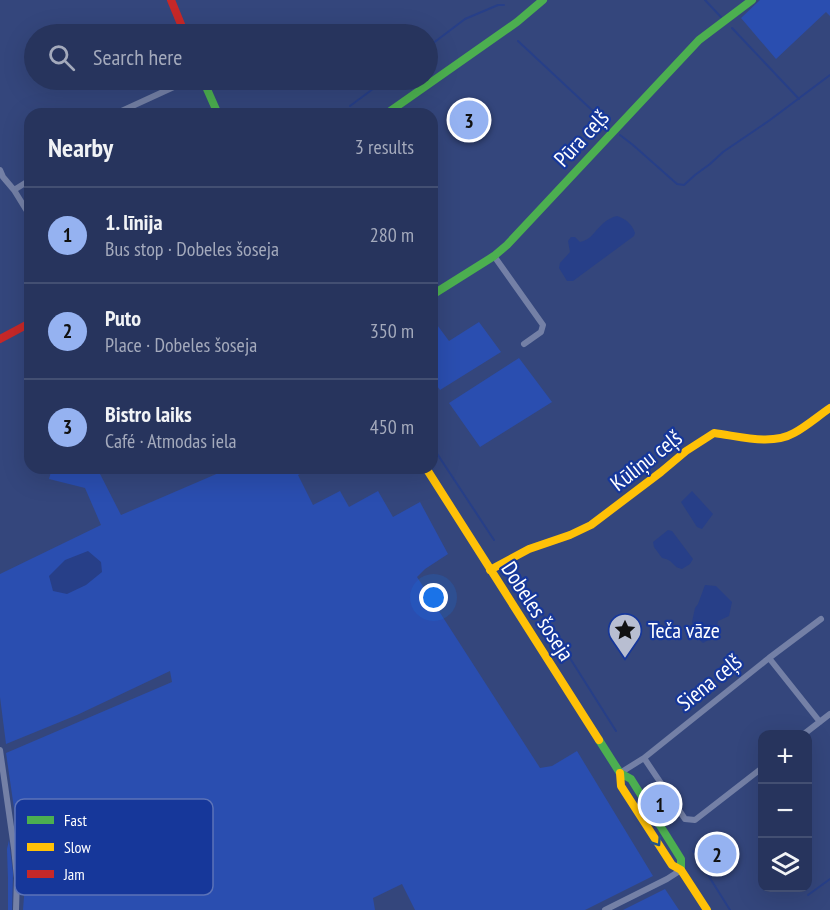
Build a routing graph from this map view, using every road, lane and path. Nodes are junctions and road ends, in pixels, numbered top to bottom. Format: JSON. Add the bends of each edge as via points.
{"nodes":[{"id":1,"x":171,"y":0,"type":"edge"},
{"id":2,"x":543,"y":0,"type":"edge"},
{"id":3,"x":752,"y":0,"type":"edge"},
{"id":4,"x":181,"y":24,"type":"edge"},
{"id":5,"x":438,"y":77,"type":"edge"},
{"id":6,"x":167,"y":90,"type":"edge"},
{"id":7,"x":207,"y":90,"type":"edge"},
{"id":8,"x":420,"y":90,"type":"edge"},
{"id":9,"x":128,"y":108,"type":"edge"},
{"id":10,"x":215,"y":108,"type":"edge"},
{"id":11,"x":395,"y":108,"type":"edge"},
{"id":12,"x":0,"y":170,"type":"edge"},
{"id":13,"x":3,"y":182,"type":"edge"},
{"id":14,"x":24,"y":184,"type":"edge"},
{"id":15,"x":14,"y":190,"type":"junction"},
{"id":16,"x":24,"y":206,"type":"edge"},
{"id":17,"x":494,"y":256,"type":"junction"},
{"id":18,"x":438,"y":291,"type":"edge"},
{"id":19,"x":24,"y":326,"type":"edge"},
{"id":20,"x":0,"y":339,"type":"edge"},
{"id":21,"x":524,"y":344,"type":"dead end"},
{"id":22,"x":830,"y":408,"type":"edge"},
{"id":23,"x":430,"y":474,"type":"edge"},
{"id":24,"x":490,"y":570,"type":"junction"},
{"id":25,"x":821,"y":619,"type":"dead end"},
{"id":26,"x":769,"y":658,"type":"junction"},
{"id":27,"x":830,"y":714,"type":"edge"},
{"id":28,"x":820,"y":722,"type":"junction"},
{"id":29,"x":810,"y":730,"type":"edge"},
{"id":30,"x":0,"y":750,"type":"edge"},
{"id":31,"x":644,"y":758,"type":"junction"},
{"id":32,"x":758,"y":771,"type":"edge"},
{"id":33,"x":620,"y":773,"type":"junction"},
{"id":34,"x":15,"y":863,"type":"edge"},
{"id":35,"x":681,"y":870,"type":"junction"},
{"id":36,"x":605,"y":910,"type":"edge"},
{"id":37,"x":707,"y":910,"type":"edge"}],
"edges":[{"from":1,"to":4,"type":"main road"},
{"from":2,"to":5,"type":"main road"},
{"from":3,"to":17,"type":"main road","name":"Pūra ceļš","via":[[699,40]]},
{"from":6,"to":9,"type":"street"},
{"from":7,"to":10,"type":"main road"},
{"from":8,"to":11,"type":"main road"},
{"from":12,"to":13,"type":"street"},
{"from":13,"to":15,"type":"street"},
{"from":14,"to":15,"type":"street"},
{"from":15,"to":16,"type":"street"},
{"from":17,"to":18,"type":"main road","name":"Pūra ceļš"},
{"from":17,"to":21,"type":"street","via":[[543,325],[541,332]]},
{"from":19,"to":20,"type":"main road"},
{"from":22,"to":24,"type":"main road","name":"Kūliņu ceļš","via":[[781,438],[757,440],[714,433],[591,525],[529,549]]},
{"from":23,"to":24,"type":"main road","name":"Dobeles šoseja"},
{"from":24,"to":33,"type":"main road","name":"Dobeles šoseja"},
{"from":25,"to":26,"type":"street","name":"Siena ceļš"},
{"from":26,"to":28,"type":"street"},
{"from":26,"to":31,"type":"street","name":"Siena ceļš"},
{"from":27,"to":28,"type":"street"},
{"from":28,"to":29,"type":"street"},
{"from":30,"to":34,"type":"street"},
{"from":31,"to":32,"type":"street","via":[[685,819],[695,820]]},
{"from":31,"to":33,"type":"street","name":"Siena ceļš"},
{"from":33,"to":35,"type":"main road","name":"Dobeles šoseja","via":[[621,786],[672,865]]},
{"from":35,"to":36,"type":"street"},
{"from":35,"to":37,"type":"main road","name":"Dobeles šoseja"}]}
